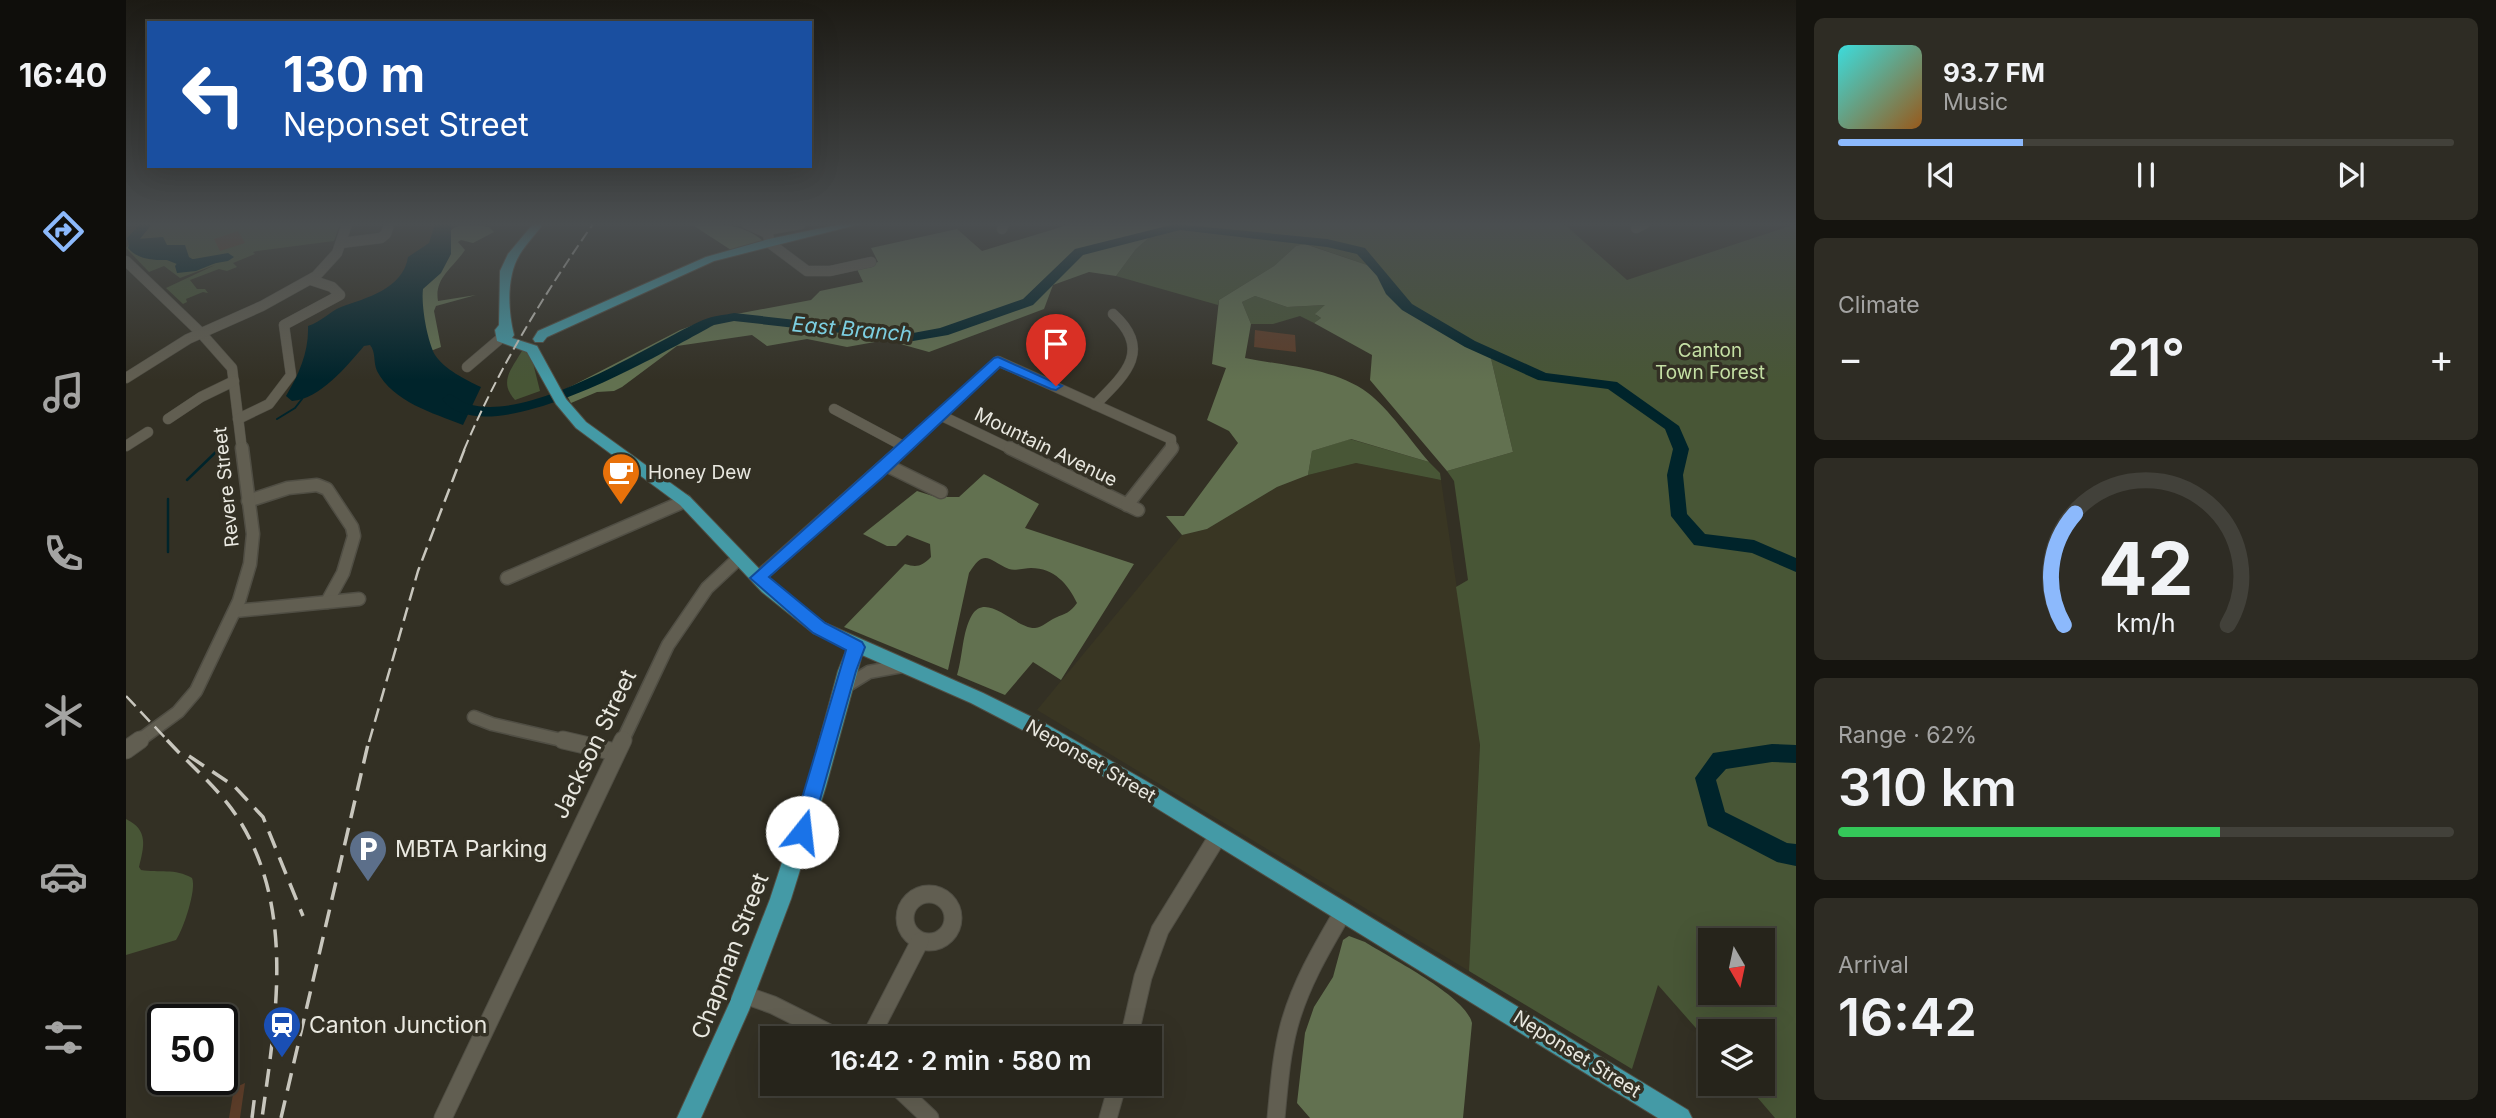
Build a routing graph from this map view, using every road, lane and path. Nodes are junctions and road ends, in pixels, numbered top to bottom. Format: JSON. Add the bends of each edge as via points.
{"nodes":[{"id":1,"x":142,"y":276,"type":"edge"},
{"id":2,"x":315,"y":276,"type":"edge"},
{"id":3,"x":506,"y":276,"type":"edge"},
{"id":4,"x":670,"y":276,"type":"edge"},
{"id":5,"x":311,"y":280,"type":"junction"},
{"id":6,"x":1113,"y":314,"type":"dead end"},
{"id":7,"x":503,"y":332,"type":"junction"},
{"id":8,"x":201,"y":333,"type":"junction"},
{"id":9,"x":534,"y":342,"type":"junction"},
{"id":10,"x":467,"y":366,"type":"dead end"},
{"id":11,"x":126,"y":378,"type":"edge"},
{"id":12,"x":234,"y":381,"type":"junction"},
{"id":13,"x":1095,"y":405,"type":"junction"},
{"id":14,"x":834,"y":409,"type":"dead end"},
{"id":15,"x":940,"y":415,"type":"junction"},
{"id":16,"x":168,"y":419,"type":"dead end"},
{"id":17,"x":238,"y":419,"type":"junction"},
{"id":18,"x":148,"y":432,"type":"dead end"},
{"id":19,"x":126,"y":446,"type":"edge"},
{"id":20,"x":905,"y":447,"type":"junction"},
{"id":21,"x":886,"y":465,"type":"junction"},
{"id":22,"x":317,"y":472,"type":"dead end"},
{"id":23,"x":307,"y":485,"type":"junction"},
{"id":24,"x":941,"y":492,"type":"dead end"},
{"id":25,"x":248,"y":501,"type":"junction"},
{"id":26,"x":685,"y":501,"type":"junction"},
{"id":27,"x":739,"y":558,"type":"junction"},
{"id":28,"x":507,"y":578,"type":"dead end"},
{"id":29,"x":758,"y":578,"type":"junction"},
{"id":30,"x":359,"y":598,"type":"dead end"},
{"id":31,"x":320,"y":606,"type":"junction"},
{"id":32,"x":235,"y":611,"type":"junction"},
{"id":33,"x":856,"y":647,"type":"junction"},
{"id":34,"x":902,"y":666,"type":"junction"},
{"id":35,"x":842,"y":688,"type":"junction"},
{"id":36,"x":474,"y":717,"type":"dead end"},
{"id":37,"x":126,"y":750,"type":"edge"},
{"id":38,"x":615,"y":752,"type":"junction"},
{"id":39,"x":1218,"y":836,"type":"junction"},
{"id":40,"x":1343,"y":912,"type":"junction"},
{"id":41,"x":920,"y":941,"type":"dead end"},
{"id":42,"x":745,"y":995,"type":"junction"},
{"id":43,"x":815,"y":1026,"type":"edge"},
{"id":44,"x":876,"y":1026,"type":"edge"},
{"id":45,"x":1132,"y":1026,"type":"edge"},
{"id":46,"x":907,"y":1096,"type":"edge"},
{"id":47,"x":1114,"y":1096,"type":"edge"},
{"id":48,"x":443,"y":1118,"type":"edge"},
{"id":49,"x":689,"y":1118,"type":"edge"},
{"id":50,"x":930,"y":1118,"type":"edge"},
{"id":51,"x":1108,"y":1118,"type":"edge"},
{"id":52,"x":1276,"y":1118,"type":"edge"},
{"id":53,"x":1681,"y":1118,"type":"edge"}],
"edges":[{"from":1,"to":8,"type":"street","name":"Revere Street"},
{"from":2,"to":5,"type":"street"},
{"from":3,"to":7,"type":"main road"},
{"from":4,"to":9,"type":"main road"},
{"from":5,"to":8,"type":"street"},
{"from":5,"to":17,"type":"street","via":[[340,295],[284,325],[291,375],[269,404]]},
{"from":6,"to":13,"type":"street","via":[[1132,332],[1135,354],[1116,384]]},
{"from":7,"to":9,"type":"main road"},
{"from":7,"to":10,"type":"street"},
{"from":8,"to":11,"type":"street"},
{"from":8,"to":12,"type":"street","name":"Revere Street","via":[[229,364]]},
{"from":9,"to":26,"type":"main road","name":"Neponset Street","via":[[538,364],[557,395],[591,433]]},
{"from":12,"to":16,"type":"street"},
{"from":12,"to":17,"type":"street","name":"Revere Street"},
{"from":13,"to":15,"type":"street","via":[[998,361]]},
{"from":13,"to":15,"type":"street","name":"Mountain Avenue","via":[[1173,442],[1132,507]]},
{"from":14,"to":20,"type":"street"},
{"from":15,"to":20,"type":"street"},
{"from":17,"to":25,"type":"street","name":"Revere Street"},
{"from":18,"to":19,"type":"street"},
{"from":20,"to":21,"type":"street"},
{"from":21,"to":24,"type":"street"},
{"from":21,"to":29,"type":"street"},
{"from":22,"to":23,"type":"street"},
{"from":23,"to":25,"type":"street"},
{"from":23,"to":31,"type":"street","via":[[327,489],[354,536],[343,573]]},
{"from":25,"to":32,"type":"street","name":"Revere Street","via":[[252,552]]},
{"from":26,"to":27,"type":"main road","name":"Neponset Street"},
{"from":26,"to":28,"type":"street"},
{"from":27,"to":29,"type":"main road","name":"Neponset Street"},
{"from":27,"to":38,"type":"street","name":"Jackson Street","via":[[707,588],[676,631]]},
{"from":29,"to":33,"type":"main road","name":"Neponset Street","via":[[819,628]]},
{"from":30,"to":31,"type":"street"},
{"from":31,"to":32,"type":"street"},
{"from":32,"to":37,"type":"street","name":"Revere Street","via":[[190,699]]},
{"from":33,"to":34,"type":"main road","name":"Neponset Street"},
{"from":33,"to":35,"type":"main road","name":"Chapman Street"},
{"from":34,"to":35,"type":"street","via":[[869,672]]},
{"from":34,"to":39,"type":"main road","name":"Neponset Street","via":[[1040,730]]},
{"from":35,"to":42,"type":"main road","name":"Chapman Street","via":[[802,832]]},
{"from":36,"to":38,"type":"street"},
{"from":38,"to":48,"type":"street","name":"Jackson Street"},
{"from":39,"to":40,"type":"main road","name":"Neponset Street"},
{"from":39,"to":45,"type":"street","via":[[1160,930]]},
{"from":40,"to":52,"type":"street","via":[[1292,1016]]},
{"from":40,"to":53,"type":"main road","name":"Neponset Street"},
{"from":41,"to":44,"type":"street"},
{"from":42,"to":43,"type":"street"},
{"from":42,"to":49,"type":"main road","name":"Chapman Street"},
{"from":46,"to":50,"type":"street"},
{"from":47,"to":51,"type":"street"}]}
